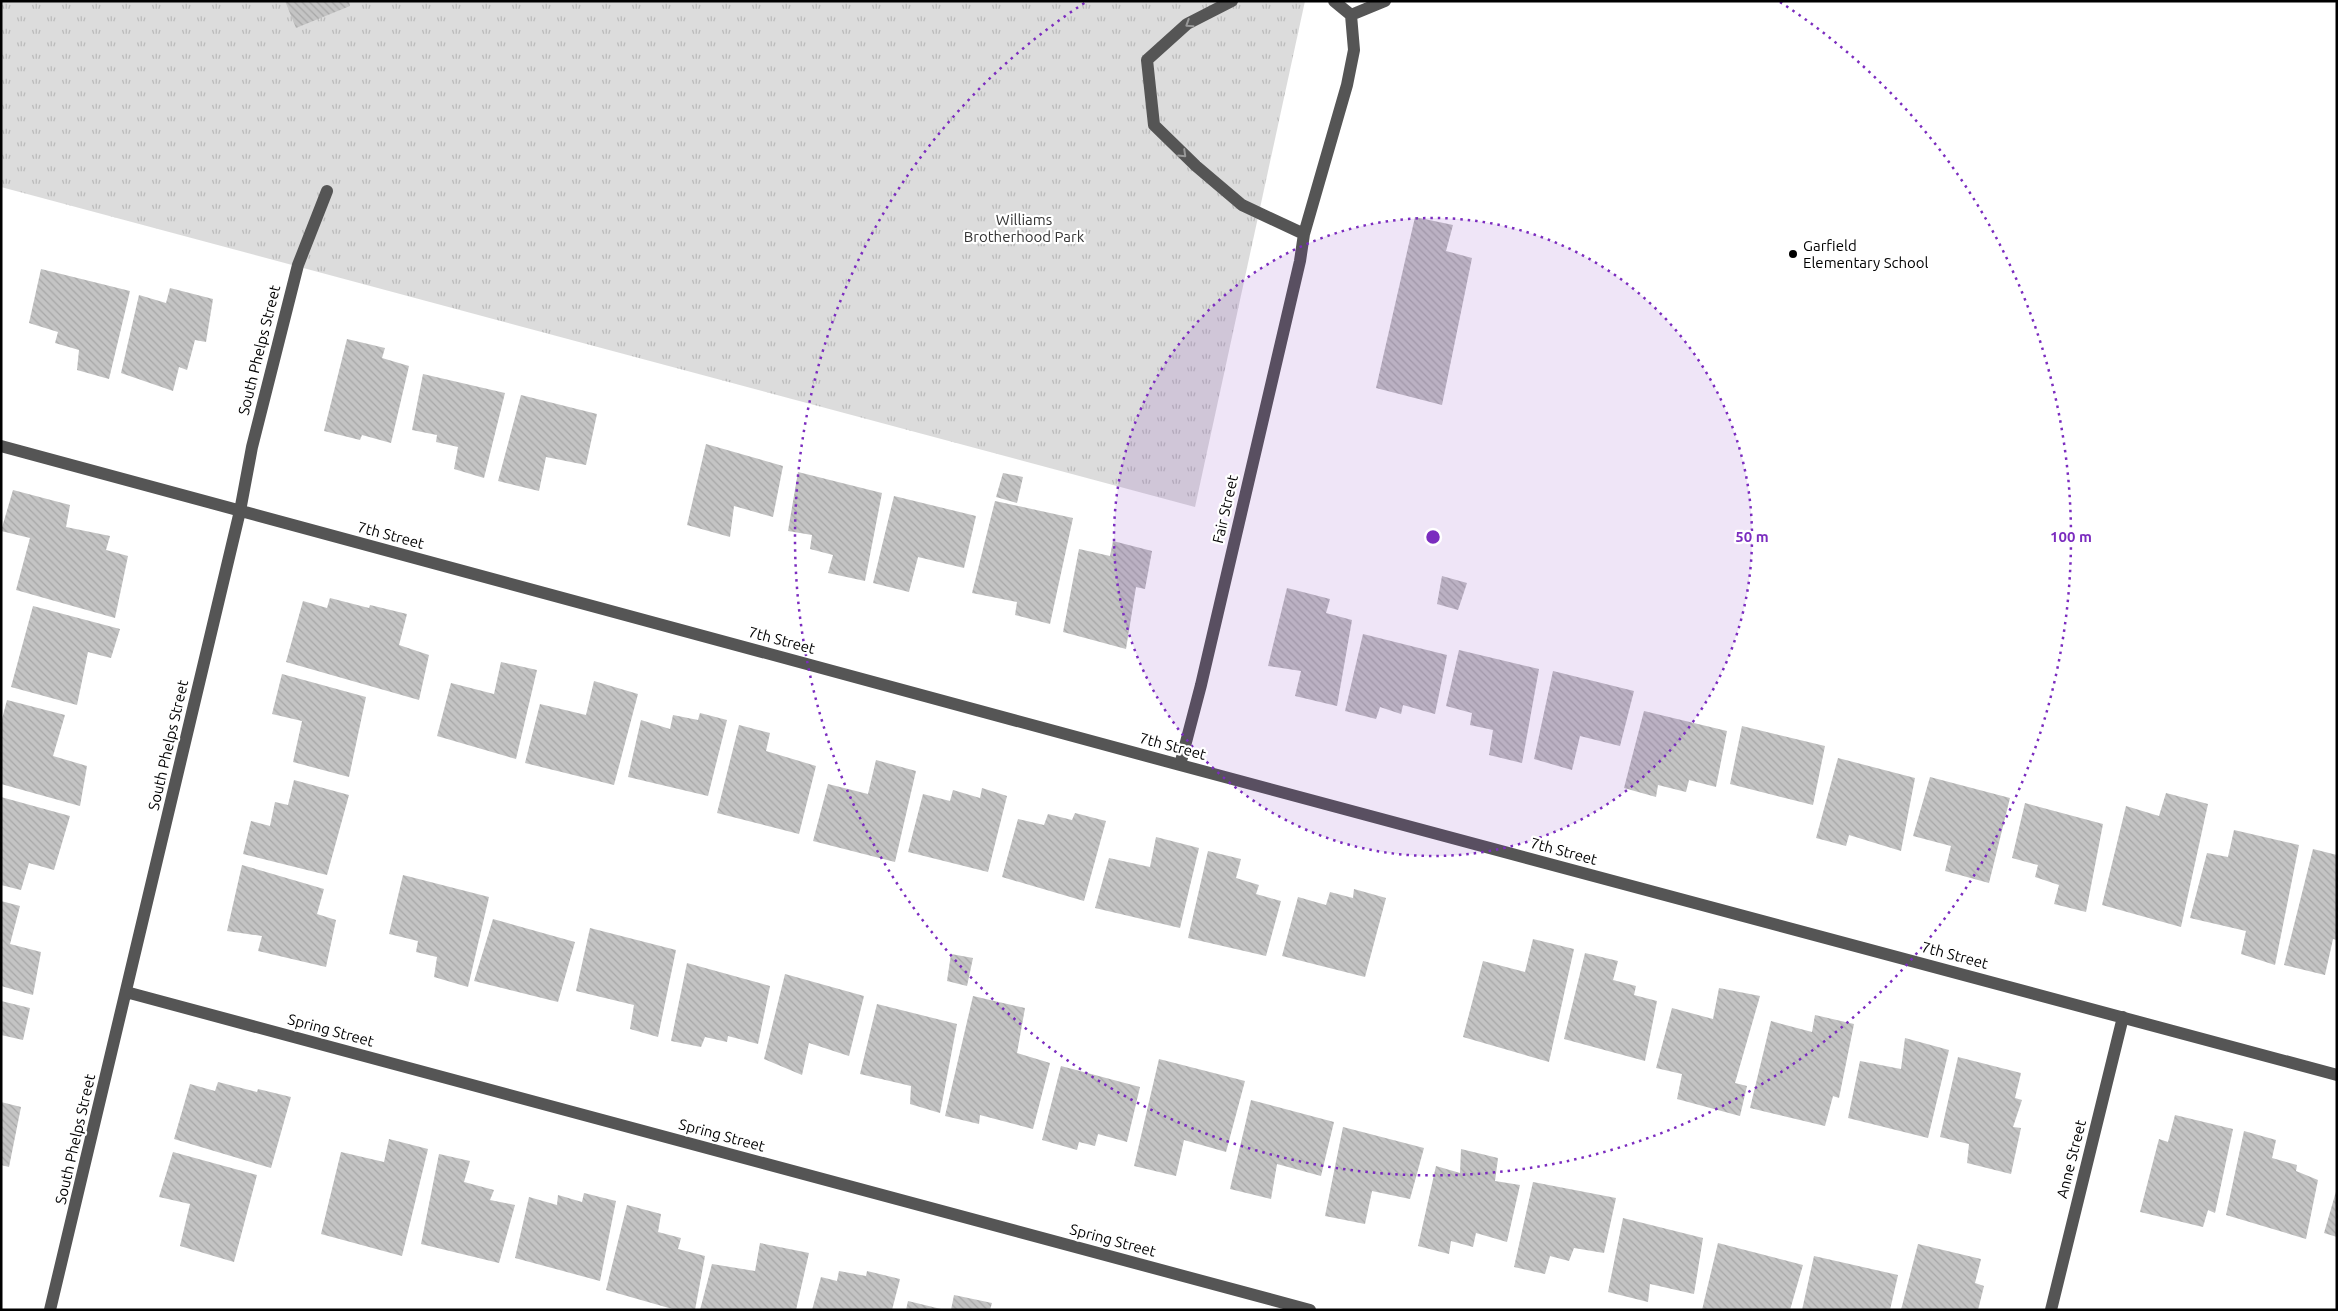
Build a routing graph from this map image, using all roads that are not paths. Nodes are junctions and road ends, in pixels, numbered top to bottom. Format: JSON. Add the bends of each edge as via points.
{"nodes":[{"id":1,"x":1232,"y":1,"type":"edge"},
{"id":2,"x":1334,"y":1,"type":"edge"},
{"id":3,"x":1385,"y":1,"type":"edge"},
{"id":4,"x":1351,"y":15,"type":"junction"},
{"id":5,"x":326,"y":191,"type":"dead end"},
{"id":6,"x":1304,"y":234,"type":"junction"},
{"id":7,"x":1,"y":446,"type":"edge"},
{"id":8,"x":240,"y":510,"type":"junction"},
{"id":9,"x":1180,"y":765,"type":"junction"},
{"id":10,"x":126,"y":992,"type":"junction"},
{"id":11,"x":2123,"y":1017,"type":"junction"},
{"id":12,"x":2337,"y":1074,"type":"edge"},
{"id":13,"x":50,"y":1310,"type":"edge"},
{"id":14,"x":1310,"y":1310,"type":"edge"},
{"id":15,"x":2051,"y":1310,"type":"edge"}],
"edges":[{"from":1,"to":6,"type":"street","one_way":true,"via":[[1187,24],[1146,60],[1154,125],[1242,205]]},
{"from":2,"to":4,"type":"street"},
{"from":3,"to":4,"type":"street"},
{"from":4,"to":6,"type":"street","name":"Fair Street","via":[[1354,50],[1347,85]]},
{"from":5,"to":8,"type":"street","name":"South Phelps Street","via":[[298,265],[252,446]]},
{"from":6,"to":9,"type":"street","name":"Fair Street"},
{"from":7,"to":8,"type":"street","name":"7th Street"},
{"from":8,"to":9,"type":"street","name":"7th Street"},
{"from":8,"to":10,"type":"street","name":"South Phelps Street"},
{"from":9,"to":11,"type":"street","name":"7th Street"},
{"from":10,"to":13,"type":"street","name":"South Phelps Street"},
{"from":10,"to":14,"type":"street","name":"Spring Street"},
{"from":11,"to":12,"type":"street","name":"7th Street"},
{"from":11,"to":15,"type":"street","name":"Anne Street"}]}
